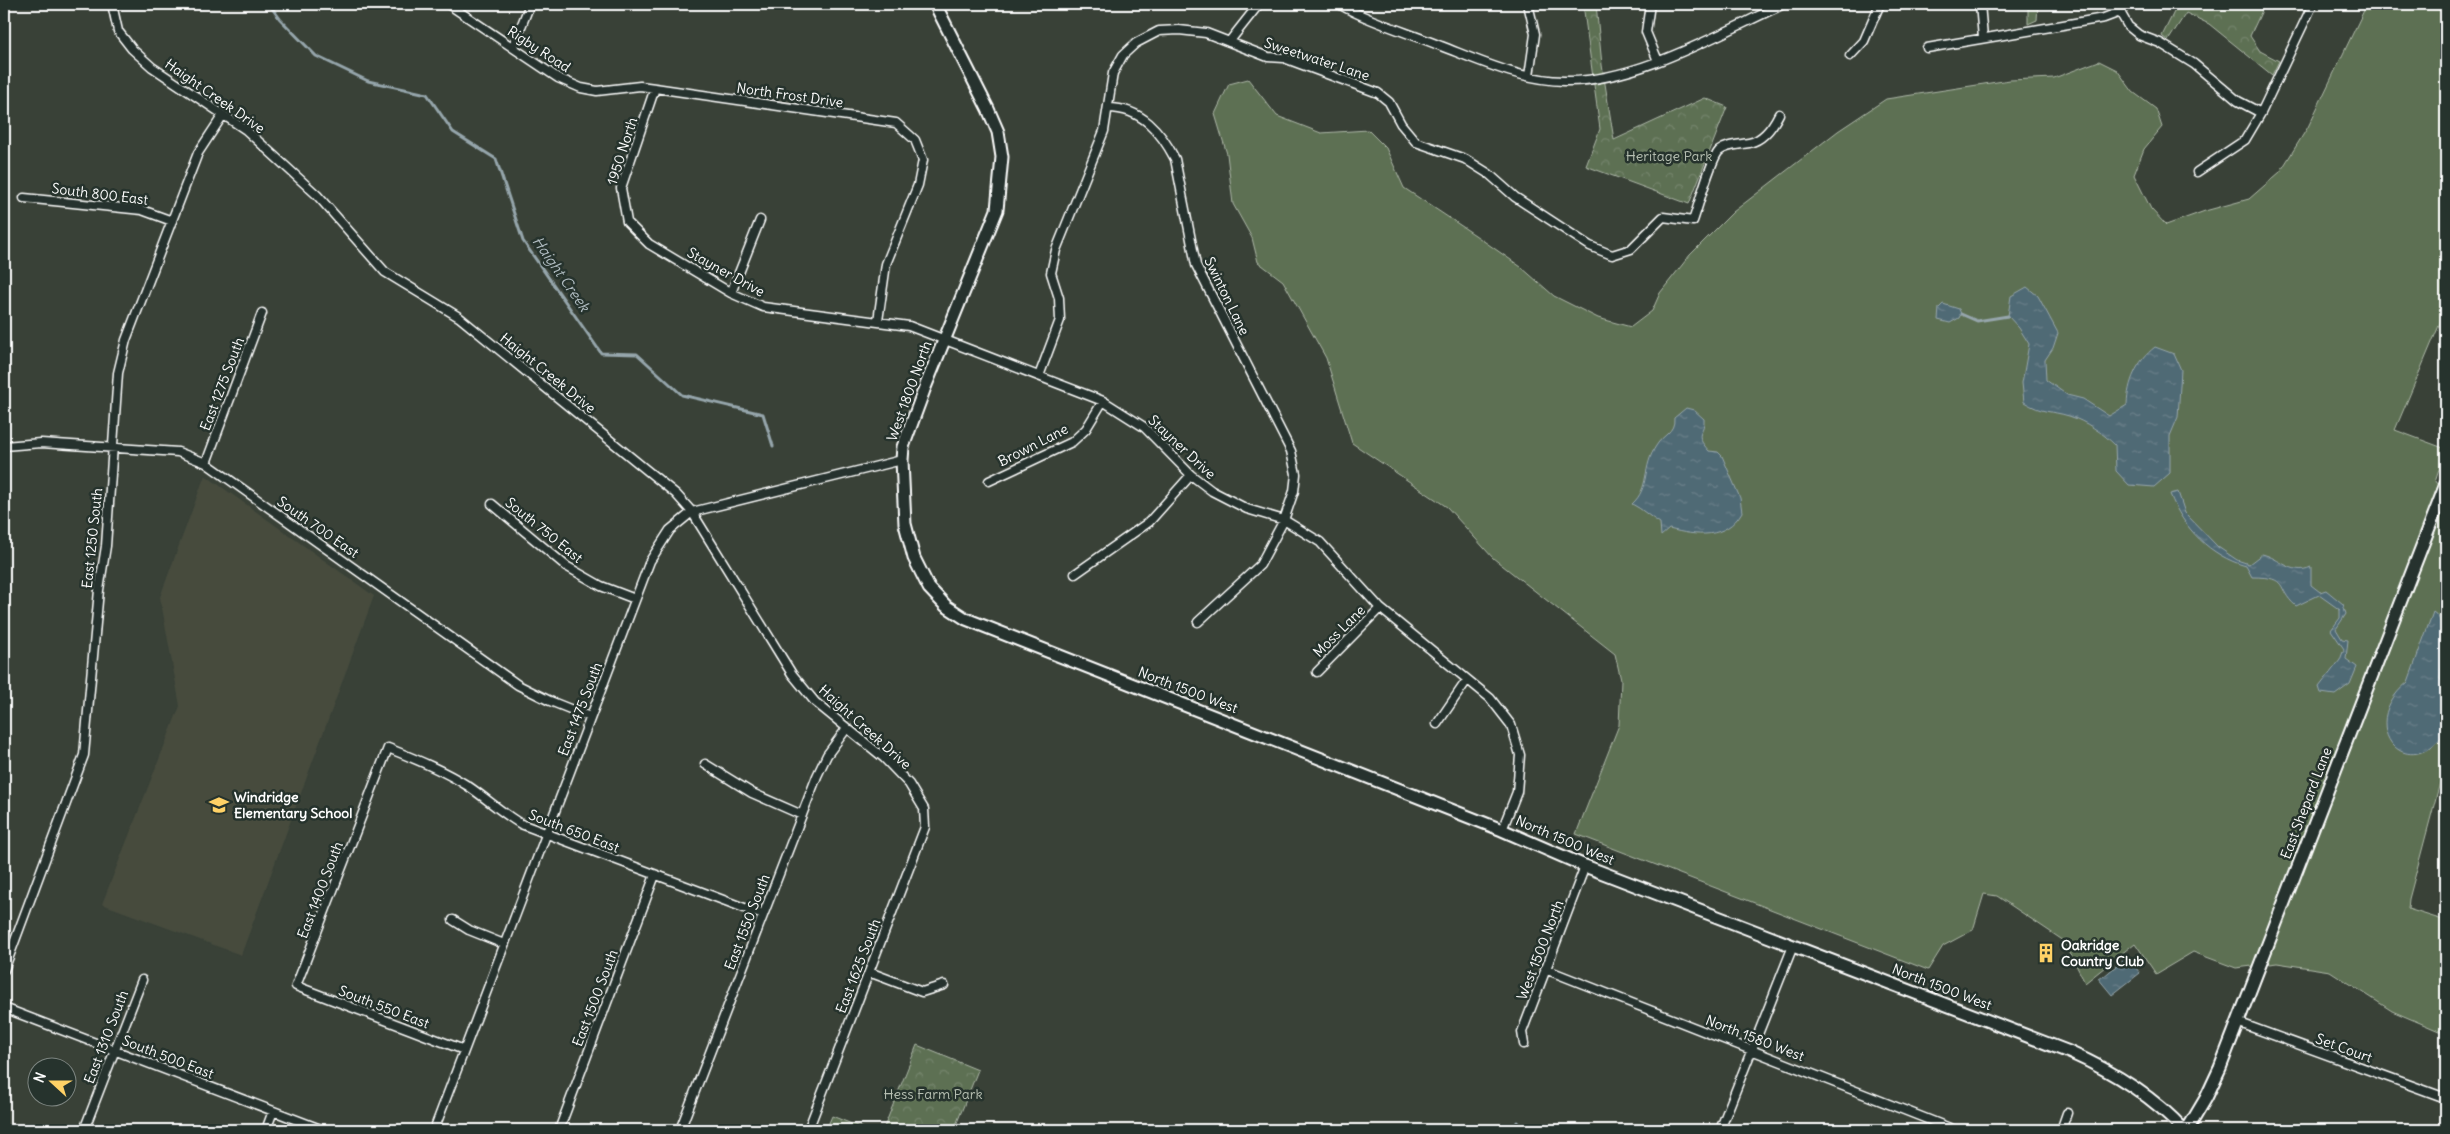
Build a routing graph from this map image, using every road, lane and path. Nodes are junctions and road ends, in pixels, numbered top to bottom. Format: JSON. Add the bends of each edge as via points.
{"nodes":[{"id":1,"x":112,"y":4,"type":"edge"},
{"id":2,"x":448,"y":4,"type":"edge"},
{"id":3,"x":530,"y":4,"type":"edge"},
{"id":4,"x":934,"y":4,"type":"edge"},
{"id":5,"x":1259,"y":4,"type":"edge"},
{"id":6,"x":1339,"y":4,"type":"edge"},
{"id":7,"x":1528,"y":4,"type":"edge"},
{"id":8,"x":1650,"y":4,"type":"edge"},
{"id":9,"x":1784,"y":4,"type":"edge"},
{"id":10,"x":1880,"y":4,"type":"edge"},
{"id":11,"x":1980,"y":4,"type":"edge"},
{"id":12,"x":2128,"y":4,"type":"edge"},
{"id":13,"x":2312,"y":4,"type":"edge"},
{"id":14,"x":2120,"y":12,"type":"junction"},
{"id":15,"x":1984,"y":38,"type":"junction"},
{"id":16,"x":1229,"y":42,"type":"junction"},
{"id":17,"x":513,"y":47,"type":"junction"},
{"id":18,"x":1927,"y":48,"type":"dead end"},
{"id":19,"x":1850,"y":56,"type":"dead end"},
{"id":20,"x":1658,"y":61,"type":"junction"},
{"id":21,"x":1530,"y":76,"type":"junction"},
{"id":22,"x":655,"y":88,"type":"junction"},
{"id":23,"x":1108,"y":108,"type":"junction"},
{"id":24,"x":2261,"y":112,"type":"junction"},
{"id":25,"x":1779,"y":114,"type":"dead end"},
{"id":26,"x":224,"y":115,"type":"junction"},
{"id":27,"x":2197,"y":172,"type":"dead end"},
{"id":28,"x":24,"y":198,"type":"dead end"},
{"id":29,"x":172,"y":220,"type":"junction"},
{"id":30,"x":760,"y":220,"type":"dead end"},
{"id":31,"x":627,"y":222,"type":"joint"},
{"id":32,"x":731,"y":293,"type":"junction"},
{"id":33,"x":262,"y":313,"type":"dead end"},
{"id":34,"x":878,"y":321,"type":"junction"},
{"id":35,"x":944,"y":340,"type":"junction"},
{"id":36,"x":1039,"y":376,"type":"junction"},
{"id":37,"x":1103,"y":401,"type":"junction"},
{"id":38,"x":4,"y":446,"type":"edge"},
{"id":39,"x":112,"y":448,"type":"junction"},
{"id":40,"x":902,"y":460,"type":"junction"},
{"id":41,"x":206,"y":463,"type":"junction"},
{"id":42,"x":1191,"y":475,"type":"junction"},
{"id":43,"x":988,"y":481,"type":"dead end"},
{"id":44,"x":2446,"y":484,"type":"edge"},
{"id":45,"x":492,"y":504,"type":"dead end"},
{"id":46,"x":692,"y":512,"type":"junction"},
{"id":47,"x":1284,"y":520,"type":"junction"},
{"id":48,"x":1075,"y":574,"type":"dead end"},
{"id":49,"x":929,"y":588,"type":"joint"},
{"id":50,"x":635,"y":599,"type":"junction"},
{"id":51,"x":1380,"y":608,"type":"junction"},
{"id":52,"x":1198,"y":622,"type":"dead end"},
{"id":53,"x":1317,"y":672,"type":"dead end"},
{"id":54,"x":1467,"y":680,"type":"junction"},
{"id":55,"x":590,"y":717,"type":"junction"},
{"id":56,"x":1437,"y":724,"type":"dead end"},
{"id":57,"x":847,"y":728,"type":"junction"},
{"id":58,"x":388,"y":748,"type":"joint"},
{"id":59,"x":705,"y":764,"type":"dead end"},
{"id":60,"x":924,"y":809,"type":"joint"},
{"id":61,"x":802,"y":816,"type":"junction"},
{"id":62,"x":1502,"y":830,"type":"junction"},
{"id":63,"x":546,"y":834,"type":"junction"},
{"id":64,"x":1585,"y":866,"type":"junction"},
{"id":65,"x":655,"y":875,"type":"junction"},
{"id":66,"x":763,"y":915,"type":"junction"},
{"id":67,"x":453,"y":920,"type":"dead end"},
{"id":68,"x":504,"y":944,"type":"junction"},
{"id":69,"x":1793,"y":946,"type":"junction"},
{"id":70,"x":1546,"y":969,"type":"junction"},
{"id":71,"x":4,"y":970,"type":"edge"},
{"id":72,"x":869,"y":972,"type":"junction"},
{"id":73,"x":142,"y":980,"type":"dead end"},
{"id":74,"x":944,"y":985,"type":"dead end"},
{"id":75,"x":296,"y":986,"type":"joint"},
{"id":76,"x":4,"y":1008,"type":"edge"},
{"id":77,"x":2237,"y":1022,"type":"junction"},
{"id":78,"x":1524,"y":1044,"type":"dead end"},
{"id":79,"x":114,"y":1050,"type":"junction"},
{"id":80,"x":464,"y":1050,"type":"junction"},
{"id":81,"x":1752,"y":1050,"type":"junction"},
{"id":82,"x":2443,"y":1097,"type":"dead end"},
{"id":83,"x":273,"y":1111,"type":"junction"},
{"id":84,"x":2067,"y":1113,"type":"dead end"},
{"id":85,"x":1946,"y":1129,"type":"edge"},
{"id":86,"x":84,"y":1130,"type":"edge"},
{"id":87,"x":266,"y":1130,"type":"edge"},
{"id":88,"x":322,"y":1130,"type":"edge"},
{"id":89,"x":434,"y":1130,"type":"edge"},
{"id":90,"x":559,"y":1130,"type":"edge"},
{"id":91,"x":680,"y":1130,"type":"edge"},
{"id":92,"x":808,"y":1130,"type":"edge"},
{"id":93,"x":1720,"y":1130,"type":"edge"},
{"id":94,"x":1955,"y":1130,"type":"edge"},
{"id":95,"x":2061,"y":1130,"type":"edge"},
{"id":96,"x":2185,"y":1130,"type":"edge"}],
"edges":[{"from":1,"to":26,"type":"street","name":"Haight Creek Drive","via":[[118,32],[132,49],[152,67]]},
{"from":2,"to":17,"type":"street","name":"Rigby Road"},
{"from":3,"to":17,"type":"street"},
{"from":4,"to":35,"type":"street","name":"West 1800 North","via":[[998,132],[1002,157],[997,210]]},
{"from":5,"to":16,"type":"street"},
{"from":6,"to":21,"type":"street","via":[[1501,70]]},
{"from":7,"to":21,"type":"street","via":[[1535,34]]},
{"from":8,"to":20,"type":"street","via":[[1646,32]]},
{"from":9,"to":20,"type":"street"},
{"from":10,"to":19,"type":"street","via":[[1864,41]]},
{"from":11,"to":15,"type":"street"},
{"from":12,"to":14,"type":"street"},
{"from":13,"to":24,"type":"street"},
{"from":14,"to":15,"type":"street","via":[[2104,18]]},
{"from":14,"to":24,"type":"street","via":[[2128,26],[2139,35],[2160,43],[2194,64],[2238,101]]},
{"from":15,"to":18,"type":"street"},
{"from":16,"to":23,"type":"street","name":"Sweetwater Lane","via":[[1206,33],[1179,30],[1160,31],[1148,36],[1122,55],[1110,85]]},
{"from":16,"to":25,"type":"street","name":"Sweetwater Lane","via":[[1268,57],[1284,58],[1378,93],[1389,102],[1416,142],[1465,160],[1590,246],[1612,255],[1631,249],[1663,217],[1693,221],[1719,152],[1757,140]]},
{"from":17,"to":22,"type":"street","name":"Rigby Road","via":[[558,78],[581,88],[597,91],[640,86]]},
{"from":20,"to":21,"type":"street","via":[[1622,74],[1590,80],[1562,81]]},
{"from":22,"to":31,"type":"street","name":"1950 North","via":[[620,188]]},
{"from":22,"to":34,"type":"street","name":"North Frost Drive","via":[[896,123],[915,140],[923,160],[918,185],[886,264]]},
{"from":23,"to":36,"type":"street","name":"Sweetwater Lane","via":[[1104,131],[1056,250],[1051,273],[1059,298],[1060,320]]},
{"from":23,"to":47,"type":"street","name":"Swinton Lane","via":[[1131,111],[1145,119],[1163,138],[1175,160],[1196,265],[1291,451],[1296,474]]},
{"from":24,"to":27,"type":"street","via":[[2245,140]]},
{"from":26,"to":29,"type":"street","name":"East 1250 South","via":[[198,153]]},
{"from":26,"to":46,"type":"street","name":"Haight Creek Drive","via":[[246,130],[317,195],[385,272],[459,317],[676,494]]},
{"from":28,"to":29,"type":"street","name":"South 800 East","via":[[142,210]]},
{"from":29,"to":39,"type":"street","name":"East 1250 South","via":[[126,340],[118,373]]},
{"from":30,"to":32,"type":"street"},
{"from":31,"to":32,"type":"street","name":"Stayner Drive","via":[[649,244]]},
{"from":32,"to":34,"type":"street","name":"Stayner Drive","via":[[763,307]]},
{"from":33,"to":41,"type":"street","name":"East 1275 South"},
{"from":34,"to":35,"type":"street","name":"Stayner Drive","via":[[909,326]]},
{"from":35,"to":36,"type":"street","name":"Stayner Drive"},
{"from":35,"to":40,"type":"street","name":"West 1800 North"},
{"from":36,"to":37,"type":"street","name":"Stayner Drive"},
{"from":37,"to":42,"type":"street","name":"Stayner Drive","via":[[1144,427]]},
{"from":37,"to":43,"type":"street","name":"Brown Lane","via":[[1086,429],[1072,442]]},
{"from":38,"to":39,"type":"street","name":"South 700 East","via":[[41,443]]},
{"from":39,"to":41,"type":"street","name":"South 700 East","via":[[178,452]]},
{"from":39,"to":71,"type":"street","name":"East 1250 South","via":[[106,546],[84,755]]},
{"from":40,"to":46,"type":"street","name":"East 1475 South"},
{"from":40,"to":49,"type":"street","name":"West 1800 North","via":[[905,524],[914,558]]},
{"from":41,"to":55,"type":"street","name":"South 700 East","via":[[518,685]]},
{"from":42,"to":47,"type":"street","name":"Stayner Drive","via":[[1231,502]]},
{"from":42,"to":48,"type":"street","via":[[1149,522]]},
{"from":44,"to":77,"type":"street","name":"East Shepard Lane"},
{"from":45,"to":50,"type":"street","name":"South 750 East","via":[[566,566],[601,586]]},
{"from":46,"to":50,"type":"street","name":"East 1475 South","via":[[670,530],[650,561]]},
{"from":46,"to":57,"type":"street","name":"Haight Creek Drive","via":[[792,674],[816,702]]},
{"from":47,"to":51,"type":"street","name":"Stayner Drive","via":[[1320,542]]},
{"from":47,"to":52,"type":"street","name":"Swinton Lane","via":[[1260,565]]},
{"from":49,"to":62,"type":"street","name":"North 1500 West","via":[[946,606],[966,619]]},
{"from":50,"to":55,"type":"street","name":"East 1475 South"},
{"from":51,"to":53,"type":"street","name":"Moss Lane"},
{"from":51,"to":54,"type":"street","name":"Stayner Drive"},
{"from":54,"to":56,"type":"street"},
{"from":54,"to":62,"type":"street","name":"Stayner Drive","via":[[1490,698],[1511,725],[1520,755],[1517,792]]},
{"from":55,"to":63,"type":"street","name":"East 1475 South"},
{"from":57,"to":60,"type":"street","name":"Haight Creek Drive","via":[[884,758],[909,784]]},
{"from":57,"to":61,"type":"street","name":"East 1550 South","via":[[827,755]]},
{"from":58,"to":63,"type":"street","name":"South 650 East","via":[[430,765],[468,787],[500,812]]},
{"from":58,"to":75,"type":"street","name":"East 1400 South"},
{"from":59,"to":61,"type":"street","via":[[752,793]]},
{"from":60,"to":72,"type":"street","name":"East 1625 South","via":[[925,826]]},
{"from":61,"to":66,"type":"street","name":"East 1550 South"},
{"from":62,"to":64,"type":"street","name":"North 1500 West"},
{"from":63,"to":65,"type":"street","name":"South 650 East"},
{"from":63,"to":68,"type":"street","name":"East 1475 South"},
{"from":64,"to":69,"type":"street","name":"North 1500 West"},
{"from":64,"to":70,"type":"street","name":"West 1500 North"},
{"from":65,"to":66,"type":"street","name":"South 650 East"},
{"from":65,"to":90,"type":"street","name":"East 1500 South"},
{"from":66,"to":91,"type":"street","name":"East 1550 South"},
{"from":67,"to":68,"type":"street"},
{"from":68,"to":80,"type":"street","name":"East 1475 South"},
{"from":69,"to":81,"type":"street"},
{"from":69,"to":96,"type":"street","name":"North 1500 West","via":[[2085,1059],[2143,1094]]},
{"from":70,"to":78,"type":"street","name":"West 1500 North","via":[[1522,1032]]},
{"from":70,"to":81,"type":"street","name":"North 1580 West"},
{"from":72,"to":74,"type":"street","via":[[922,992]]},
{"from":72,"to":92,"type":"street","name":"East 1625 South"},
{"from":73,"to":79,"type":"street","name":"East 1310 South"},
{"from":75,"to":80,"type":"street","name":"South 550 East"},
{"from":76,"to":79,"type":"street","name":"South 500 East"},
{"from":77,"to":82,"type":"street","name":"Set Court"},
{"from":77,"to":96,"type":"street","name":"East Shepard Lane","via":[[2213,1083]]},
{"from":79,"to":83,"type":"street","name":"South 500 East"},
{"from":79,"to":86,"type":"street","name":"East 1310 South"},
{"from":80,"to":89,"type":"street","name":"East 1475 South"},
{"from":81,"to":85,"type":"street","name":"North 1580 West"},
{"from":81,"to":93,"type":"street"},
{"from":83,"to":87,"type":"street"},
{"from":83,"to":88,"type":"street","name":"South 500 East"},
{"from":84,"to":95,"type":"street"},
{"from":85,"to":94,"type":"street","name":"North 1580 West"}]}
